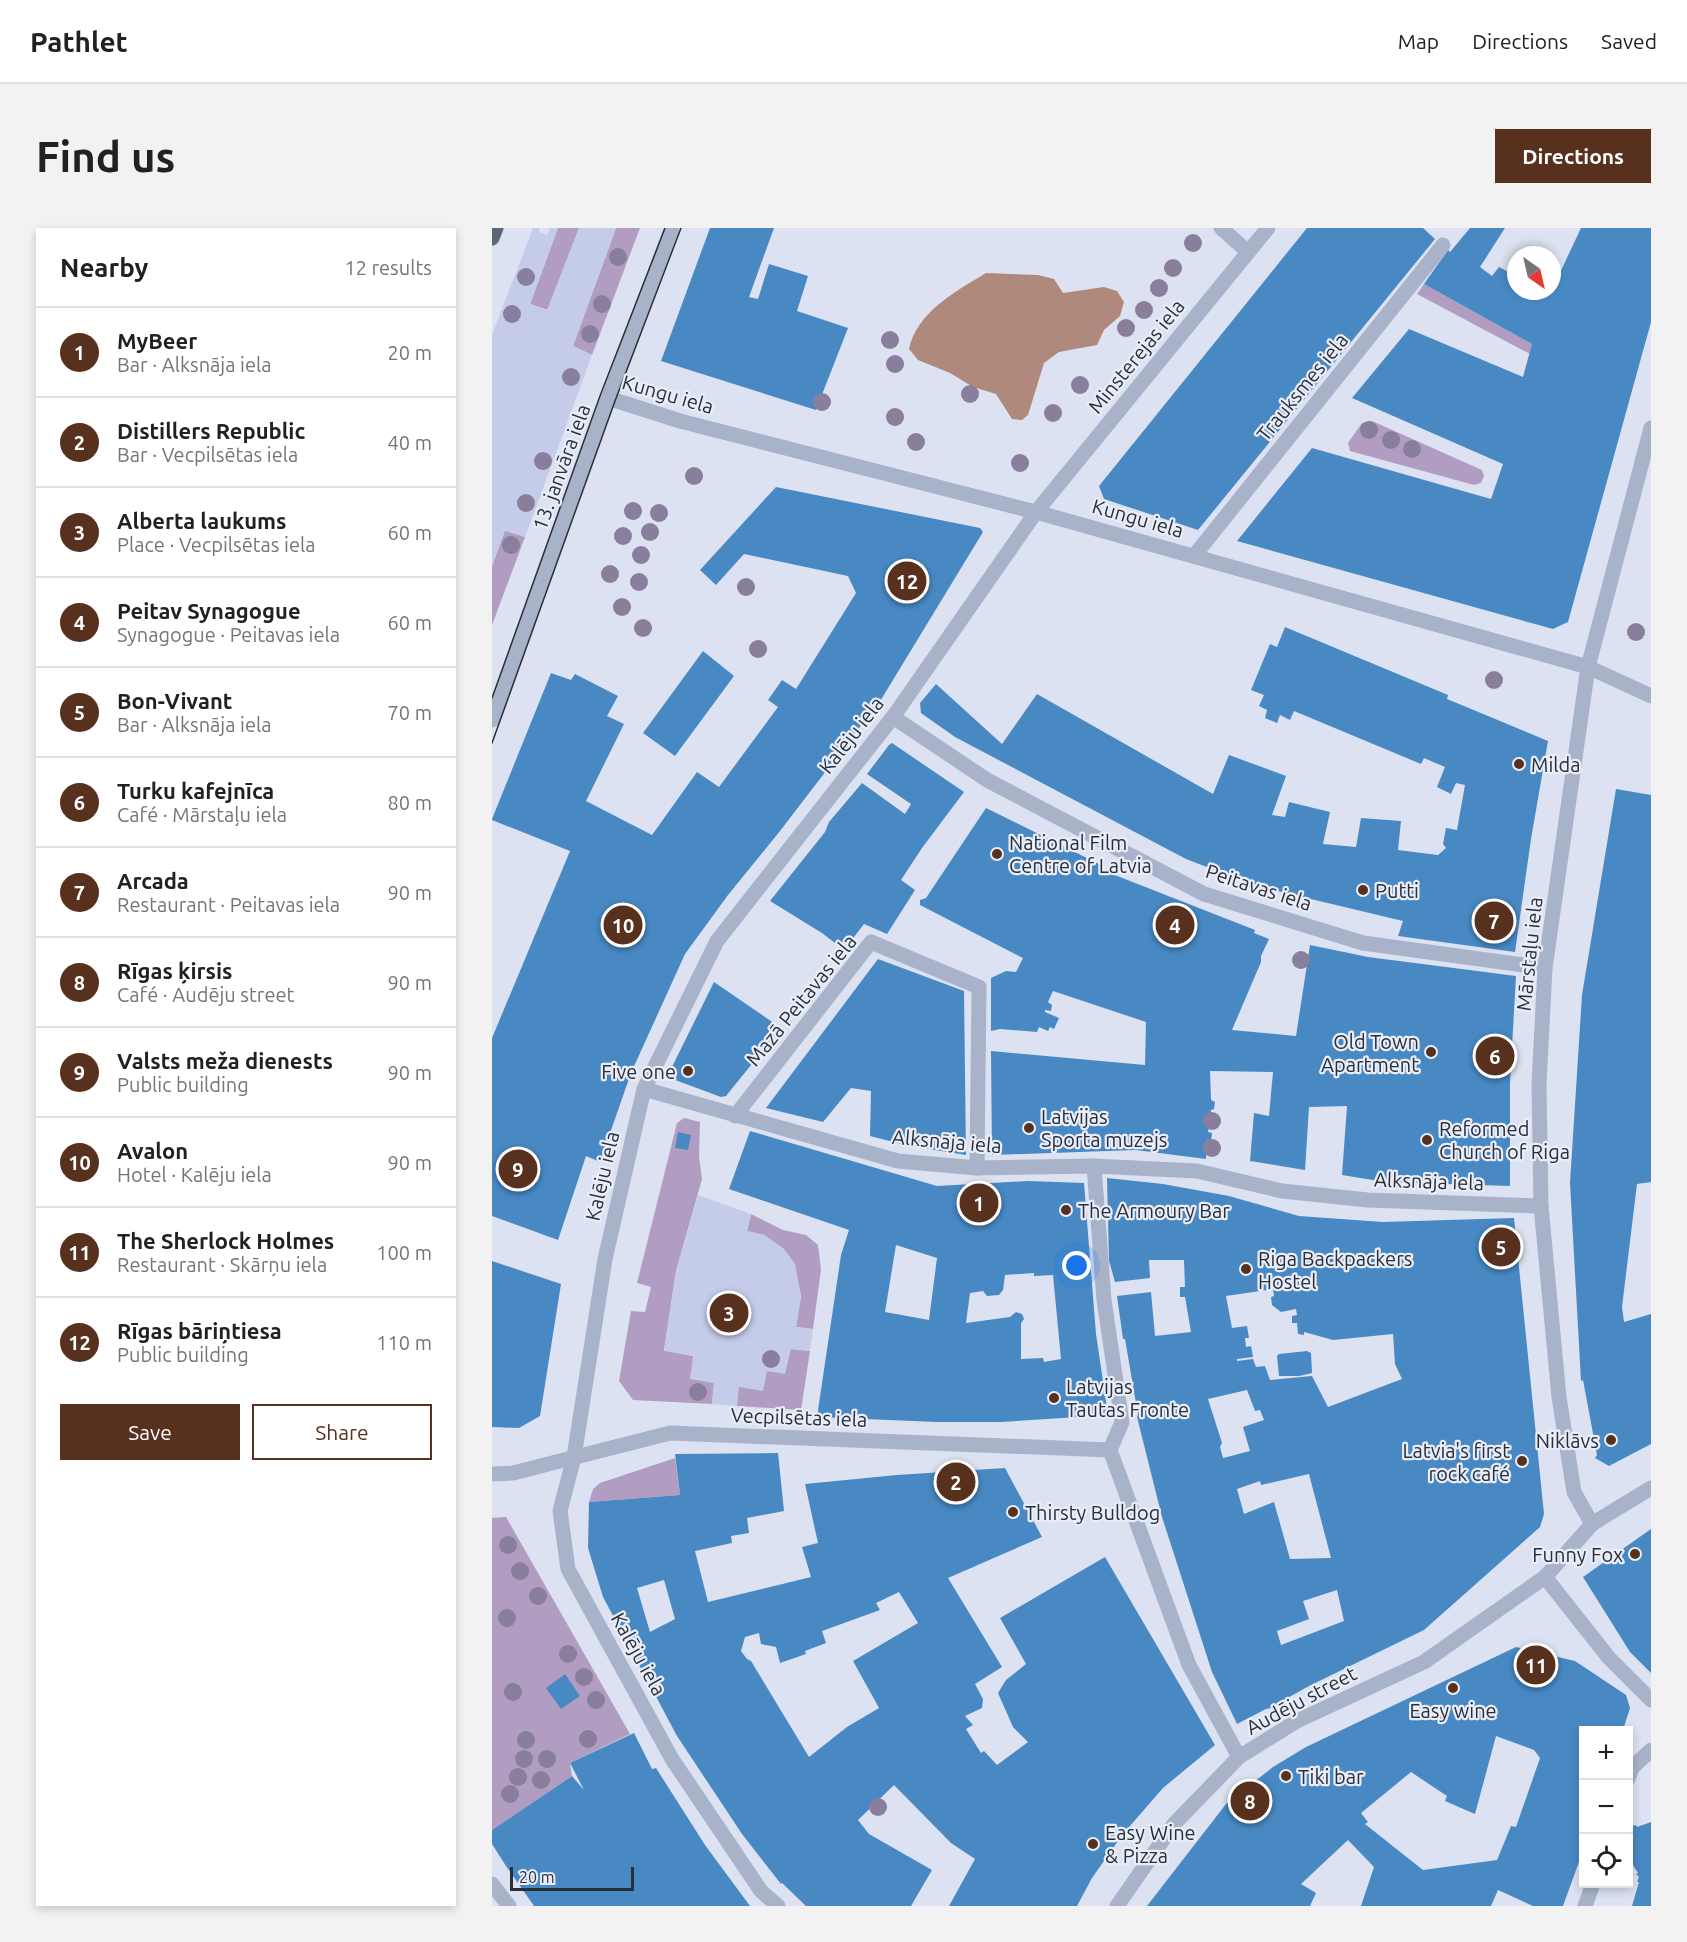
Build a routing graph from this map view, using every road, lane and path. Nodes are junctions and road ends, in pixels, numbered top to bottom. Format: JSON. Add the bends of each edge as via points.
{"nodes":[{"id":1,"x":496,"y":228,"type":"edge"},
{"id":2,"x":672,"y":228,"type":"edge"},
{"id":3,"x":1221,"y":228,"type":"edge"},
{"id":4,"x":1268,"y":228,"type":"edge"},
{"id":5,"x":492,"y":238,"type":"edge"},
{"id":6,"x":1443,"y":245,"type":"dead end"},
{"id":7,"x":1248,"y":252,"type":"junction"},
{"id":8,"x":608,"y":398,"type":"junction"},
{"id":9,"x":1651,"y":428,"type":"edge"},
{"id":10,"x":1036,"y":512,"type":"junction"},
{"id":11,"x":1194,"y":556,"type":"junction"},
{"id":12,"x":1588,"y":667,"type":"junction"},
{"id":13,"x":1651,"y":696,"type":"edge"},
{"id":14,"x":496,"y":699,"type":"edge"},
{"id":15,"x":893,"y":717,"type":"junction"},
{"id":16,"x":492,"y":720,"type":"edge"},
{"id":17,"x":1545,"y":968,"type":"junction"},
{"id":18,"x":644,"y":1089,"type":"junction"},
{"id":19,"x":735,"y":1116,"type":"junction"},
{"id":20,"x":1094,"y":1166,"type":"junction"},
{"id":21,"x":977,"y":1168,"type":"junction"},
{"id":22,"x":1541,"y":1206,"type":"junction"},
{"id":23,"x":1110,"y":1450,"type":"junction"},
{"id":24,"x":574,"y":1457,"type":"junction"},
{"id":25,"x":492,"y":1474,"type":"edge"},
{"id":26,"x":1651,"y":1488,"type":"edge"},
{"id":27,"x":1592,"y":1524,"type":"junction"},
{"id":28,"x":1545,"y":1577,"type":"junction"},
{"id":29,"x":1651,"y":1700,"type":"edge"},
{"id":30,"x":1651,"y":1750,"type":"edge"},
{"id":31,"x":1239,"y":1757,"type":"junction"},
{"id":32,"x":1633,"y":1767,"type":"edge"},
{"id":33,"x":492,"y":1884,"type":"edge"},
{"id":34,"x":1592,"y":1888,"type":"edge"},
{"id":35,"x":509,"y":1906,"type":"edge"},
{"id":36,"x":778,"y":1906,"type":"edge"},
{"id":37,"x":1117,"y":1906,"type":"edge"},
{"id":38,"x":1585,"y":1906,"type":"edge"}],
"edges":[{"from":1,"to":5,"type":"main road"},
{"from":2,"to":8,"type":"street","name":"13. janvāra iela"},
{"from":3,"to":7,"type":"street"},
{"from":4,"to":7,"type":"street","name":"Minsterejas iela"},
{"from":6,"to":11,"type":"street","name":"Trauksmes iela"},
{"from":7,"to":10,"type":"street","name":"Minsterejas iela"},
{"from":8,"to":10,"type":"street","name":"Kungu iela","via":[[680,422]]},
{"from":8,"to":14,"type":"street","name":"13. janvāra iela"},
{"from":9,"to":12,"type":"street","name":"Mārstaļu iela"},
{"from":10,"to":11,"type":"street","name":"Kungu iela"},
{"from":10,"to":15,"type":"street","name":"Kalēju iela"},
{"from":11,"to":12,"type":"street","name":"Kungu iela"},
{"from":12,"to":13,"type":"street","name":"Kungu iela"},
{"from":12,"to":17,"type":"street","name":"Mārstaļu iela"},
{"from":14,"to":16,"type":"street","name":"13. janvāra iela"},
{"from":15,"to":17,"type":"street","name":"Peitavas iela","via":[[987,780],[1204,894],[1363,943]]},
{"from":15,"to":18,"type":"street","name":"Kalēju iela","via":[[717,941]]},
{"from":17,"to":22,"type":"street","name":"Mārstaļu iela","via":[[1539,1083]]},
{"from":18,"to":19,"type":"street","name":"Alksnāja iela"},
{"from":18,"to":24,"type":"street","name":"Kalēju iela","via":[[605,1259]]},
{"from":19,"to":21,"type":"street","name":"Alksnāja iela","via":[[898,1161]]},
{"from":19,"to":21,"type":"street","name":"Mazā Peitavas iela","via":[[871,942],[979,987]]},
{"from":20,"to":21,"type":"street","name":"Alksnāja iela"},
{"from":20,"to":22,"type":"street","name":"Alksnāja iela","via":[[1197,1171],[1282,1191],[1368,1200]]},
{"from":20,"to":23,"type":"street","via":[[1104,1300],[1122,1422]]},
{"from":22,"to":27,"type":"street","name":"Mārstaļu iela","via":[[1559,1397],[1574,1492]]},
{"from":23,"to":24,"type":"street","name":"Vecpilsētas iela","via":[[670,1433]]},
{"from":23,"to":31,"type":"street","via":[[1189,1665]]},
{"from":24,"to":25,"type":"street","name":"Vecpilsētas iela","via":[[513,1473]]},
{"from":24,"to":36,"type":"street","name":"Kalēju iela","via":[[560,1511],[568,1569],[672,1759],[761,1891]]},
{"from":26,"to":27,"type":"street","name":"Audēju street"},
{"from":27,"to":28,"type":"street","name":"Audēju street"},
{"from":28,"to":29,"type":"street","via":[[1610,1658]]},
{"from":28,"to":31,"type":"street","name":"Audēju street","via":[[1424,1662],[1297,1721]]},
{"from":30,"to":32,"type":"street"},
{"from":31,"to":37,"type":"street","name":"Audēju street","via":[[1174,1824]]},
{"from":33,"to":35,"type":"street"},
{"from":34,"to":38,"type":"street"}]}
